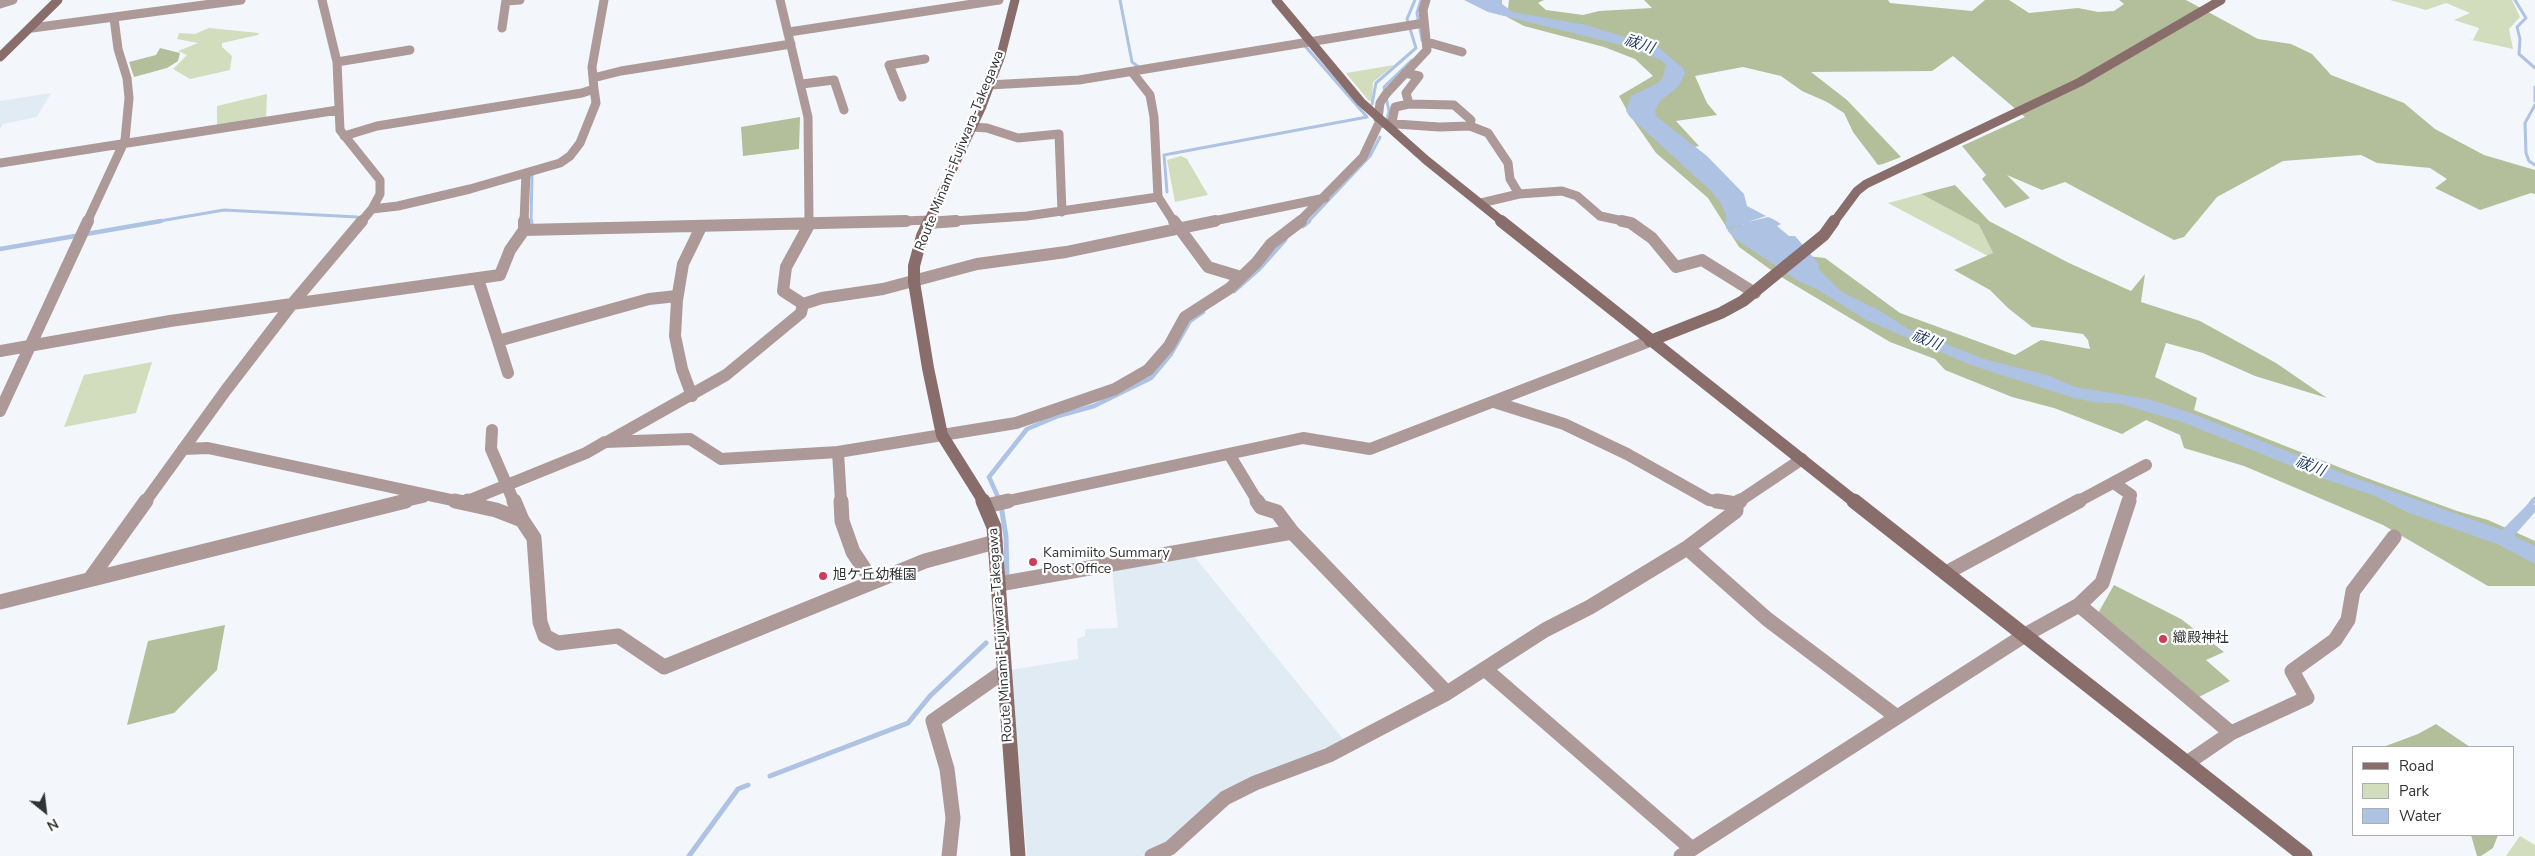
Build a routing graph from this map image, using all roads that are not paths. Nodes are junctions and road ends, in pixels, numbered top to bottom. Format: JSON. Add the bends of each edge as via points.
{"nodes":[{"id":1,"x":13,"y":0,"type":"edge"},
{"id":2,"x":58,"y":0,"type":"edge"},
{"id":3,"x":241,"y":0,"type":"edge"},
{"id":4,"x":322,"y":0,"type":"edge"},
{"id":5,"x":520,"y":0,"type":"edge"},
{"id":6,"x":604,"y":0,"type":"edge"},
{"id":7,"x":780,"y":0,"type":"edge"},
{"id":8,"x":999,"y":0,"type":"edge"},
{"id":9,"x":1015,"y":0,"type":"edge"},
{"id":10,"x":1276,"y":0,"type":"edge"},
{"id":11,"x":1426,"y":0,"type":"edge"},
{"id":12,"x":2222,"y":0,"type":"edge"},
{"id":13,"x":506,"y":1,"type":"edge"},
{"id":14,"x":0,"y":4,"type":"edge"},
{"id":15,"x":114,"y":18,"type":"junction"},
{"id":16,"x":1422,"y":23,"type":"junction"},
{"id":17,"x":32,"y":28,"type":"junction"},
{"id":18,"x":502,"y":28,"type":"dead end"},
{"id":19,"x":789,"y":32,"type":"junction"},
{"id":20,"x":1311,"y":41,"type":"junction"},
{"id":21,"x":1427,"y":42,"type":"junction"},
{"id":22,"x":791,"y":44,"type":"junction"},
{"id":23,"x":410,"y":50,"type":"dead end"},
{"id":24,"x":1462,"y":52,"type":"dead end"},
{"id":25,"x":0,"y":57,"type":"edge"},
{"id":26,"x":925,"y":59,"type":"dead end"},
{"id":27,"x":337,"y":62,"type":"junction"},
{"id":28,"x":1132,"y":72,"type":"junction"},
{"id":29,"x":1405,"y":72,"type":"junction"},
{"id":30,"x":594,"y":78,"type":"junction"},
{"id":31,"x":802,"y":84,"type":"junction"},
{"id":32,"x":989,"y":85,"type":"junction"},
{"id":33,"x":594,"y":89,"type":"junction"},
{"id":34,"x":902,"y":98,"type":"dead end"},
{"id":35,"x":1409,"y":104,"type":"junction"},
{"id":36,"x":338,"y":110,"type":"junction"},
{"id":37,"x":844,"y":110,"type":"dead end"},
{"id":38,"x":1383,"y":121,"type":"junction"},
{"id":39,"x":1470,"y":126,"type":"junction"},
{"id":40,"x":972,"y":127,"type":"junction"},
{"id":41,"x":344,"y":136,"type":"junction"},
{"id":42,"x":121,"y":144,"type":"junction"},
{"id":43,"x":0,"y":163,"type":"edge"},
{"id":44,"x":526,"y":176,"type":"junction"},
{"id":45,"x":1519,"y":194,"type":"junction"},
{"id":46,"x":1158,"y":197,"type":"junction"},
{"id":47,"x":1325,"y":198,"type":"junction"},
{"id":48,"x":1481,"y":204,"type":"junction"},
{"id":49,"x":372,"y":209,"type":"junction"},
{"id":50,"x":1062,"y":212,"type":"junction"},
{"id":51,"x":929,"y":221,"type":"junction"},
{"id":52,"x":809,"y":225,"type":"junction"},
{"id":53,"x":1178,"y":228,"type":"junction"},
{"id":54,"x":529,"y":229,"type":"junction"},
{"id":55,"x":700,"y":229,"type":"junction"},
{"id":56,"x":478,"y":278,"type":"junction"},
{"id":57,"x":1242,"y":278,"type":"junction"},
{"id":58,"x":914,"y":282,"type":"junction"},
{"id":59,"x":1755,"y":293,"type":"junction"},
{"id":60,"x":677,"y":296,"type":"junction"},
{"id":61,"x":292,"y":304,"type":"junction"},
{"id":62,"x":803,"y":304,"type":"junction"},
{"id":63,"x":498,"y":341,"type":"junction"},
{"id":64,"x":1650,"y":341,"type":"junction"},
{"id":65,"x":30,"y":346,"type":"junction"},
{"id":66,"x":0,"y":352,"type":"edge"},
{"id":67,"x":508,"y":373,"type":"dead end"},
{"id":68,"x":692,"y":396,"type":"junction"},
{"id":69,"x":1494,"y":402,"type":"junction"},
{"id":70,"x":0,"y":411,"type":"edge"},
{"id":71,"x":492,"y":430,"type":"dead end"},
{"id":72,"x":942,"y":435,"type":"junction"},
{"id":73,"x":605,"y":442,"type":"junction"},
{"id":74,"x":183,"y":449,"type":"junction"},
{"id":75,"x":838,"y":452,"type":"junction"},
{"id":76,"x":1229,"y":454,"type":"junction"},
{"id":77,"x":1802,"y":460,"type":"junction"},
{"id":78,"x":2146,"y":465,"type":"dead end"},
{"id":79,"x":2114,"y":483,"type":"junction"},
{"id":80,"x":508,"y":485,"type":"junction"},
{"id":81,"x":426,"y":496,"type":"junction"},
{"id":82,"x":464,"y":503,"type":"junction"},
{"id":83,"x":1736,"y":504,"type":"junction"},
{"id":84,"x":986,"y":506,"type":"junction"},
{"id":85,"x":522,"y":520,"type":"junction"},
{"id":86,"x":1292,"y":532,"type":"junction"},
{"id":87,"x":2394,"y":538,"type":"dead end"},
{"id":88,"x":995,"y":542,"type":"junction"},
{"id":89,"x":1688,"y":548,"type":"junction"},
{"id":90,"x":1946,"y":574,"type":"junction"},
{"id":91,"x":90,"y":579,"type":"junction"},
{"id":92,"x":873,"y":582,"type":"junction"},
{"id":93,"x":999,"y":584,"type":"junction"},
{"id":94,"x":0,"y":602,"type":"edge"},
{"id":95,"x":2079,"y":605,"type":"junction"},
{"id":96,"x":2025,"y":635,"type":"junction"},
{"id":97,"x":1486,"y":670,"type":"junction"},
{"id":98,"x":1003,"y":672,"type":"junction"},
{"id":99,"x":1447,"y":693,"type":"junction"},
{"id":100,"x":1897,"y":717,"type":"junction"},
{"id":101,"x":2231,"y":733,"type":"junction"},
{"id":102,"x":2187,"y":763,"type":"junction"},
{"id":103,"x":1686,"y":853,"type":"edge"},
{"id":104,"x":949,"y":856,"type":"edge"},
{"id":105,"x":1018,"y":856,"type":"edge"},
{"id":106,"x":1152,"y":856,"type":"edge"},
{"id":107,"x":2305,"y":856,"type":"edge"}],
"edges":[{"from":1,"to":14,"type":"street"},
{"from":2,"to":17,"type":"street"},
{"from":3,"to":15,"type":"street"},
{"from":4,"to":27,"type":"street"},
{"from":5,"to":13,"type":"street"},
{"from":6,"to":30,"type":"street","via":[[592,67]]},
{"from":7,"to":19,"type":"street"},
{"from":8,"to":19,"type":"street"},
{"from":9,"to":32,"type":"street","name":"Route Minami-Fujiwara-Takegawa","via":[[1001,56]]},
{"from":10,"to":20,"type":"street"},
{"from":11,"to":16,"type":"street"},
{"from":12,"to":59,"type":"street","via":[[2080,82],[1866,184],[1812,246]]},
{"from":13,"to":18,"type":"street"},
{"from":15,"to":17,"type":"street"},
{"from":15,"to":42,"type":"street","via":[[129,98],[125,140]]},
{"from":16,"to":20,"type":"street"},
{"from":16,"to":21,"type":"street"},
{"from":17,"to":25,"type":"street"},
{"from":19,"to":22,"type":"street"},
{"from":20,"to":28,"type":"street"},
{"from":20,"to":38,"type":"street","via":[[1354,95]]},
{"from":21,"to":24,"type":"street"},
{"from":21,"to":29,"type":"street","via":[[1425,53]]},
{"from":22,"to":30,"type":"street"},
{"from":22,"to":31,"type":"street"},
{"from":23,"to":27,"type":"street"},
{"from":26,"to":34,"type":"street","via":[[889,65]]},
{"from":27,"to":36,"type":"street"},
{"from":28,"to":32,"type":"street","via":[[1079,80]]},
{"from":28,"to":46,"type":"street","via":[[1150,95]]},
{"from":29,"to":35,"type":"street","via":[[1419,76],[1406,93]]},
{"from":29,"to":38,"type":"street","via":[[1383,97]]},
{"from":30,"to":33,"type":"street"},
{"from":31,"to":37,"type":"street","via":[[834,80]]},
{"from":31,"to":52,"type":"street","via":[[808,117]]},
{"from":32,"to":40,"type":"street","name":"Route Minami-Fujiwara-Takegawa"},
{"from":33,"to":41,"type":"street","via":[[377,126]]},
{"from":33,"to":44,"type":"street","via":[[596,102],[591,119],[570,156]]},
{"from":35,"to":38,"type":"street","via":[[1395,107]]},
{"from":35,"to":39,"type":"street","via":[[1454,105],[1471,120]]},
{"from":36,"to":41,"type":"street","via":[[340,130]]},
{"from":36,"to":42,"type":"street"},
{"from":38,"to":39,"type":"street","via":[[1439,127]]},
{"from":38,"to":47,"type":"street","via":[[1363,156]]},
{"from":38,"to":48,"type":"street"},
{"from":39,"to":45,"type":"street","via":[[1488,133],[1498,145]]},
{"from":40,"to":50,"type":"street","via":[[987,128],[1018,138],[1059,134]]},
{"from":40,"to":51,"type":"street","name":"Route Minami-Fujiwara-Takegawa"},
{"from":41,"to":49,"type":"street","via":[[380,180],[380,194]]},
{"from":42,"to":43,"type":"street"},
{"from":42,"to":65,"type":"street"},
{"from":44,"to":49,"type":"street","via":[[398,206]]},
{"from":44,"to":54,"type":"street"},
{"from":45,"to":48,"type":"street"},
{"from":45,"to":59,"type":"street","via":[[1562,191],[1577,196],[1600,216],[1631,224],[1652,238],[1676,268],[1702,260]]},
{"from":46,"to":50,"type":"street"},
{"from":46,"to":53,"type":"street"},
{"from":47,"to":53,"type":"street"},
{"from":47,"to":57,"type":"street","via":[[1271,244]]},
{"from":48,"to":64,"type":"street"},
{"from":49,"to":61,"type":"street"},
{"from":50,"to":51,"type":"street"},
{"from":51,"to":52,"type":"street"},
{"from":51,"to":58,"type":"street","name":"Route Minami-Fujiwara-Takegawa","via":[[914,266]]},
{"from":52,"to":55,"type":"street"},
{"from":52,"to":62,"type":"street","via":[[786,267],[783,291]]},
{"from":53,"to":57,"type":"street","via":[[1208,267]]},
{"from":53,"to":58,"type":"street","via":[[1066,252],[977,264]]},
{"from":54,"to":55,"type":"street"},
{"from":54,"to":56,"type":"street","via":[[510,250],[500,275]]},
{"from":55,"to":60,"type":"street","via":[[683,264]]},
{"from":56,"to":61,"type":"street"},
{"from":56,"to":63,"type":"street"},
{"from":57,"to":72,"type":"street","via":[[1185,317],[1169,346],[1142,375],[1090,398],[1016,423]]},
{"from":58,"to":62,"type":"street"},
{"from":58,"to":72,"type":"street","name":"Route Minami-Fujiwara-Takegawa"},
{"from":59,"to":64,"type":"street","via":[[1721,313]]},
{"from":60,"to":63,"type":"street","via":[[648,299]]},
{"from":60,"to":68,"type":"street","via":[[674,336]]},
{"from":61,"to":65,"type":"street","via":[[170,321]]},
{"from":61,"to":74,"type":"street"},
{"from":62,"to":68,"type":"street","via":[[801,313],[726,375]]},
{"from":63,"to":67,"type":"street"},
{"from":64,"to":69,"type":"street"},
{"from":64,"to":77,"type":"street"},
{"from":65,"to":66,"type":"street"},
{"from":65,"to":70,"type":"street"},
{"from":68,"to":73,"type":"street"},
{"from":69,"to":76,"type":"street","via":[[1370,449],[1304,438]]},
{"from":69,"to":83,"type":"street","via":[[1564,424],[1627,454],[1709,500]]},
{"from":71,"to":80,"type":"street","via":[[491,448]]},
{"from":72,"to":75,"type":"street"},
{"from":72,"to":84,"type":"street","name":"Route Minami-Fujiwara-Takegawa"},
{"from":73,"to":75,"type":"street","via":[[690,439],[721,459]]},
{"from":73,"to":80,"type":"street"},
{"from":74,"to":81,"type":"street","via":[[208,448]]},
{"from":74,"to":91,"type":"street"},
{"from":75,"to":92,"type":"street","via":[[842,521],[853,552]]},
{"from":76,"to":84,"type":"street"},
{"from":76,"to":86,"type":"street","via":[[1261,507],[1277,512]]},
{"from":77,"to":83,"type":"street"},
{"from":77,"to":90,"type":"street"},
{"from":78,"to":79,"type":"street"},
{"from":79,"to":90,"type":"street"},
{"from":79,"to":95,"type":"street","via":[[2131,495],[2102,583]]},
{"from":80,"to":82,"type":"street"},
{"from":80,"to":85,"type":"street"},
{"from":81,"to":82,"type":"street"},
{"from":81,"to":91,"type":"street"},
{"from":82,"to":85,"type":"street"},
{"from":83,"to":89,"type":"street","via":[[1736,511]]},
{"from":84,"to":88,"type":"street","name":"Route Minami-Fujiwara-Takegawa","via":[[994,527]]},
{"from":85,"to":92,"type":"street","via":[[534,538],[540,622],[546,636],[558,643],[618,636],[664,667]]},
{"from":86,"to":93,"type":"street"},
{"from":86,"to":99,"type":"street"},
{"from":87,"to":101,"type":"street","via":[[2353,591],[2348,620],[2335,640],[2292,671],[2307,698]]},
{"from":88,"to":92,"type":"street","via":[[925,561]]},
{"from":88,"to":93,"type":"street","name":"Route Minami-Fujiwara-Takegawa"},
{"from":89,"to":97,"type":"street","via":[[1590,607],[1543,631]]},
{"from":89,"to":100,"type":"street","via":[[1767,619]]},
{"from":90,"to":96,"type":"street"},
{"from":91,"to":94,"type":"street"},
{"from":93,"to":98,"type":"street","name":"Route Minami-Fujiwara-Takegawa"},
{"from":95,"to":96,"type":"street"},
{"from":95,"to":101,"type":"street"},
{"from":96,"to":100,"type":"street"},
{"from":96,"to":102,"type":"street"},
{"from":97,"to":99,"type":"street"},
{"from":97,"to":103,"type":"street"},
{"from":98,"to":104,"type":"street","via":[[933,721],[947,769],[953,818]]},
{"from":98,"to":105,"type":"street","name":"Route Minami-Fujiwara-Takegawa"},
{"from":99,"to":106,"type":"street","via":[[1329,756],[1225,798],[1170,848]]},
{"from":100,"to":103,"type":"street"},
{"from":101,"to":102,"type":"street"},
{"from":102,"to":107,"type":"street"}]}
